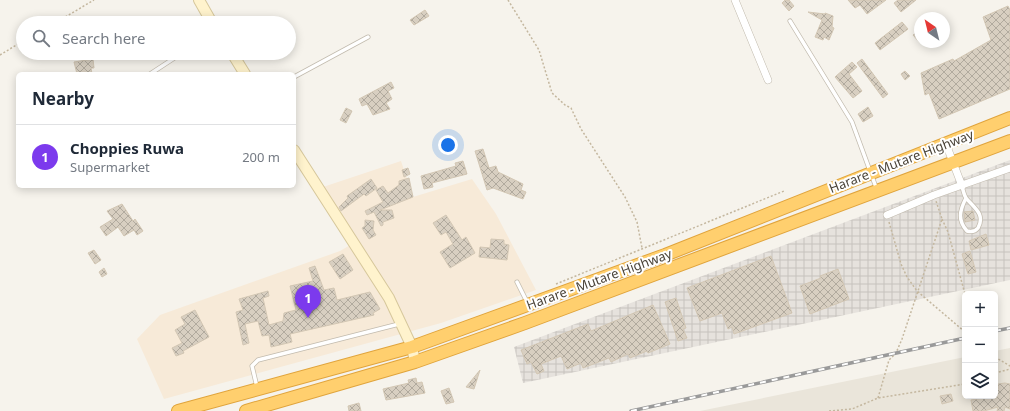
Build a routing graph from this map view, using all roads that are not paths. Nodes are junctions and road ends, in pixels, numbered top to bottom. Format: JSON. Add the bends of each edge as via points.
{"nodes":[{"id":1,"x":198,"y":0,"type":"edge"},
{"id":2,"x":735,"y":0,"type":"edge"},
{"id":3,"x":208,"y":16,"type":"edge"},
{"id":4,"x":790,"y":21,"type":"dead end"},
{"id":5,"x":368,"y":37,"type":"dead end"},
{"id":6,"x":171,"y":60,"type":"edge"},
{"id":7,"x":236,"y":60,"type":"edge"},
{"id":8,"x":153,"y":72,"type":"edge"},
{"id":9,"x":244,"y":72,"type":"edge"},
{"id":10,"x":296,"y":76,"type":"edge"},
{"id":11,"x":768,"y":80,"type":"dead end"},
{"id":12,"x":1010,"y":118,"type":"edge"},
{"id":13,"x":1010,"y":140,"type":"edge"},
{"id":14,"x":946,"y":144,"type":"junction"},
{"id":15,"x":296,"y":153,"type":"edge"},
{"id":16,"x":954,"y":162,"type":"junction"},
{"id":17,"x":1010,"y":168,"type":"edge"},
{"id":18,"x":872,"y":172,"type":"junction"},
{"id":19,"x":962,"y":186,"type":"junction"},
{"id":20,"x":878,"y":191,"type":"junction"},
{"id":21,"x":966,"y":198,"type":"junction"},
{"id":22,"x":886,"y":215,"type":"road end"},
{"id":23,"x":517,"y":282,"type":"dead end"},
{"id":24,"x":528,"y":305,"type":"junction"},
{"id":25,"x":402,"y":324,"type":"junction"},
{"id":26,"x":412,"y":347,"type":"junction"},
{"id":27,"x":415,"y":362,"type":"junction"},
{"id":28,"x":258,"y":388,"type":"junction"},
{"id":29,"x":178,"y":411,"type":"edge"},
{"id":30,"x":246,"y":411,"type":"edge"}],
"edges":[{"from":1,"to":3,"type":"street"},
{"from":2,"to":11,"type":"street"},
{"from":4,"to":18,"type":"lane","via":[[852,122]]},
{"from":5,"to":10,"type":"lane"},
{"from":6,"to":8,"type":"lane"},
{"from":7,"to":9,"type":"street"},
{"from":12,"to":14,"type":"highway","name":"Harare - Mutare Highway"},
{"from":13,"to":16,"type":"highway","name":"Harare - Mutare Highway"},
{"from":14,"to":16,"type":"street"},
{"from":14,"to":18,"type":"highway","name":"Harare - Mutare Highway"},
{"from":15,"to":25,"type":"street","via":[[389,298]]},
{"from":16,"to":19,"type":"street"},
{"from":16,"to":20,"type":"highway","name":"Harare - Mutare Highway"},
{"from":17,"to":19,"type":"street"},
{"from":18,"to":20,"type":"lane"},
{"from":18,"to":24,"type":"highway","name":"Harare - Mutare Highway","via":[[665,255]]},
{"from":19,"to":21,"type":"lane"},
{"from":19,"to":22,"type":"street"},
{"from":20,"to":27,"type":"highway","name":"Harare - Mutare Highway","via":[[525,324]]},
{"from":21,"to":21,"type":"lane","via":[[960,215],[964,228],[971,232],[979,226],[980,214]]},
{"from":23,"to":24,"type":"lane"},
{"from":24,"to":26,"type":"highway","name":"Harare - Mutare Highway"},
{"from":25,"to":26,"type":"street"},
{"from":25,"to":28,"type":"lane","via":[[258,360],[252,366]]},
{"from":26,"to":27,"type":"street"},
{"from":26,"to":28,"type":"highway","name":"Harare - Mutare Highway"},
{"from":27,"to":30,"type":"highway","name":"Harare - Mutare Highway"},
{"from":28,"to":29,"type":"highway","name":"Harare - Mutare Highway"}]}
